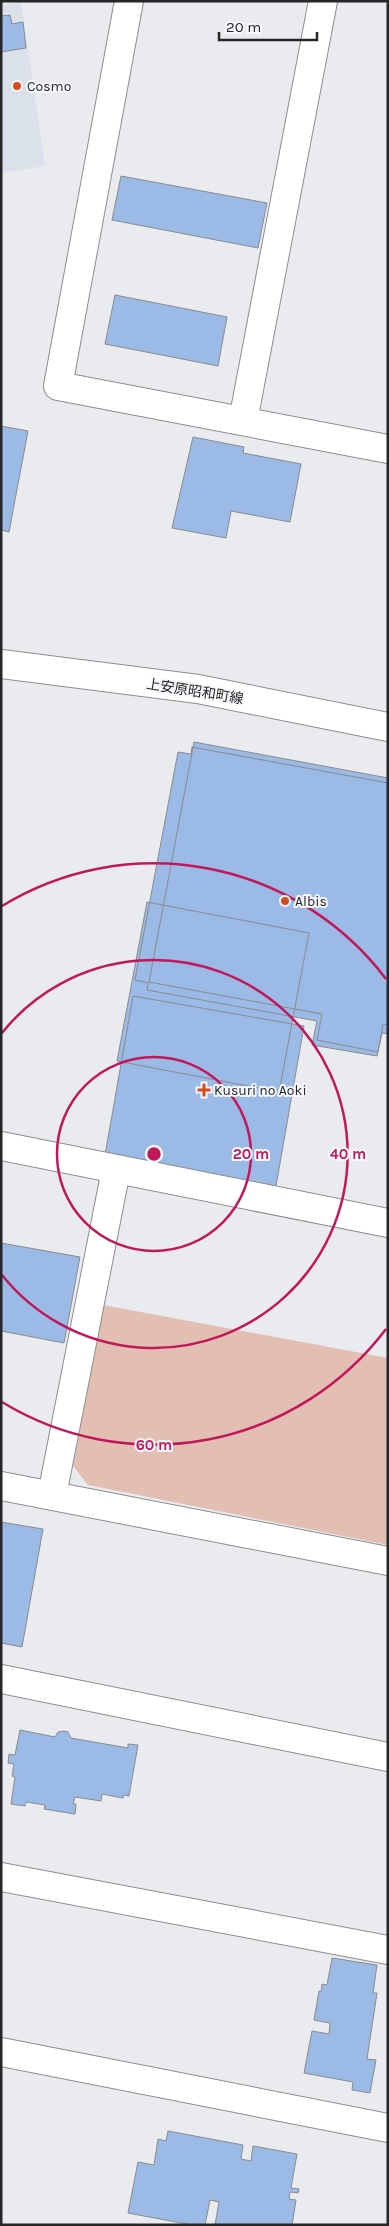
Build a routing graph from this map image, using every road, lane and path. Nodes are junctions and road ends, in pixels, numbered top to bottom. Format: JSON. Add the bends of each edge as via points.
{"nodes":[{"id":1,"x":129,"y":1,"type":"edge"},
{"id":2,"x":323,"y":1,"type":"edge"},
{"id":3,"x":243,"y":421,"type":"junction"},
{"id":4,"x":388,"y":449,"type":"edge"},
{"id":5,"x":1,"y":664,"type":"edge"},
{"id":6,"x":388,"y":727,"type":"edge"},
{"id":7,"x":1,"y":1146,"type":"edge"},
{"id":8,"x":116,"y":1170,"type":"junction"},
{"id":9,"x":388,"y":1223,"type":"edge"},
{"id":10,"x":1,"y":1486,"type":"edge"},
{"id":11,"x":52,"y":1496,"type":"junction"},
{"id":12,"x":388,"y":1561,"type":"edge"},
{"id":13,"x":1,"y":1679,"type":"edge"},
{"id":14,"x":388,"y":1757,"type":"edge"},
{"id":15,"x":1,"y":1877,"type":"edge"},
{"id":16,"x":388,"y":1950,"type":"edge"},
{"id":17,"x":1,"y":2052,"type":"edge"},
{"id":18,"x":388,"y":2128,"type":"edge"}],
"edges":[{"from":1,"to":3,"type":"street","via":[[58,386]]},
{"from":2,"to":3,"type":"street"},
{"from":3,"to":4,"type":"street"},
{"from":5,"to":6,"type":"street","name":"上安原昭和町線","via":[[198,689]]},
{"from":7,"to":8,"type":"street"},
{"from":8,"to":9,"type":"street"},
{"from":8,"to":11,"type":"street"},
{"from":10,"to":11,"type":"street"},
{"from":11,"to":12,"type":"street"},
{"from":13,"to":14,"type":"street"},
{"from":15,"to":16,"type":"street"},
{"from":17,"to":18,"type":"street"}]}
